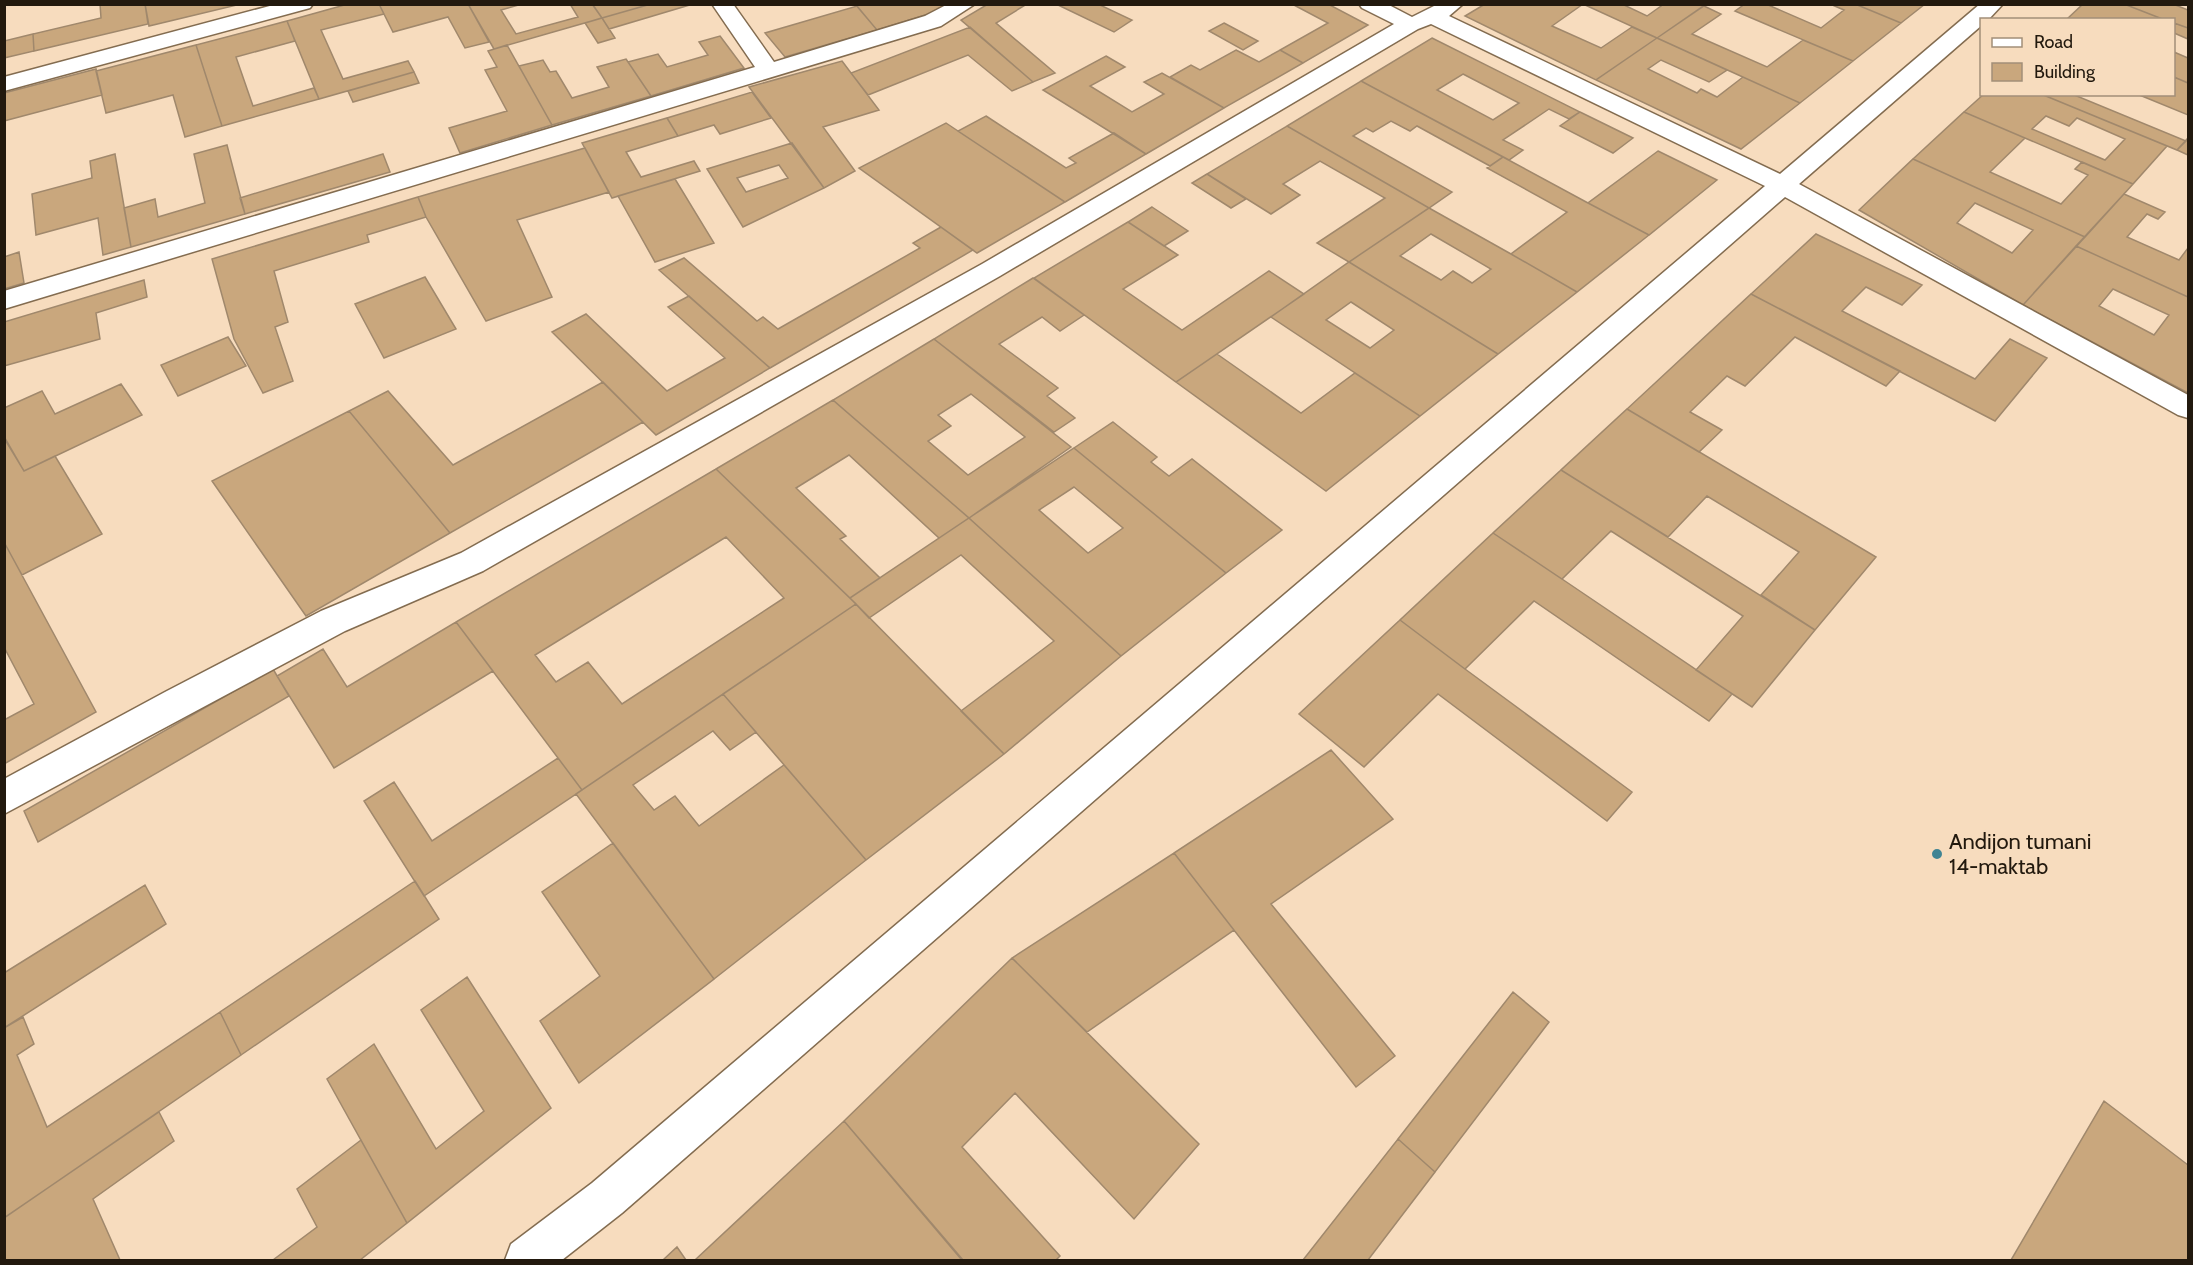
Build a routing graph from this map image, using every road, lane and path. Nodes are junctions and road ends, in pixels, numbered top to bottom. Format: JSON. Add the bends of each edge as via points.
{"nodes":[{"id":1,"x":303,"y":4,"type":"edge"},
{"id":2,"x":722,"y":4,"type":"edge"},
{"id":3,"x":965,"y":4,"type":"edge"},
{"id":4,"x":1369,"y":4,"type":"edge"},
{"id":5,"x":1993,"y":4,"type":"edge"},
{"id":6,"x":1432,"y":15,"type":"edge"},
{"id":7,"x":769,"y":71,"type":"junction"},
{"id":8,"x":4,"y":84,"type":"edge"},
{"id":9,"x":1782,"y":186,"type":"junction"},
{"id":10,"x":4,"y":300,"type":"edge"},
{"id":11,"x":2188,"y":408,"type":"edge"},
{"id":12,"x":4,"y":798,"type":"edge"},
{"id":13,"x":527,"y":1260,"type":"edge"}],
"edges":[{"from":1,"to":8,"type":"street"},
{"from":2,"to":7,"type":"street"},
{"from":3,"to":7,"type":"street","via":[[933,21]]},
{"from":4,"to":6,"type":"street"},
{"from":5,"to":9,"type":"street"},
{"from":6,"to":9,"type":"street"},
{"from":6,"to":12,"type":"street","via":[[991,270],[472,562],[333,621]]},
{"from":7,"to":10,"type":"street"},
{"from":9,"to":11,"type":"street"},
{"from":9,"to":13,"type":"street","via":[[607,1198]]}]}
